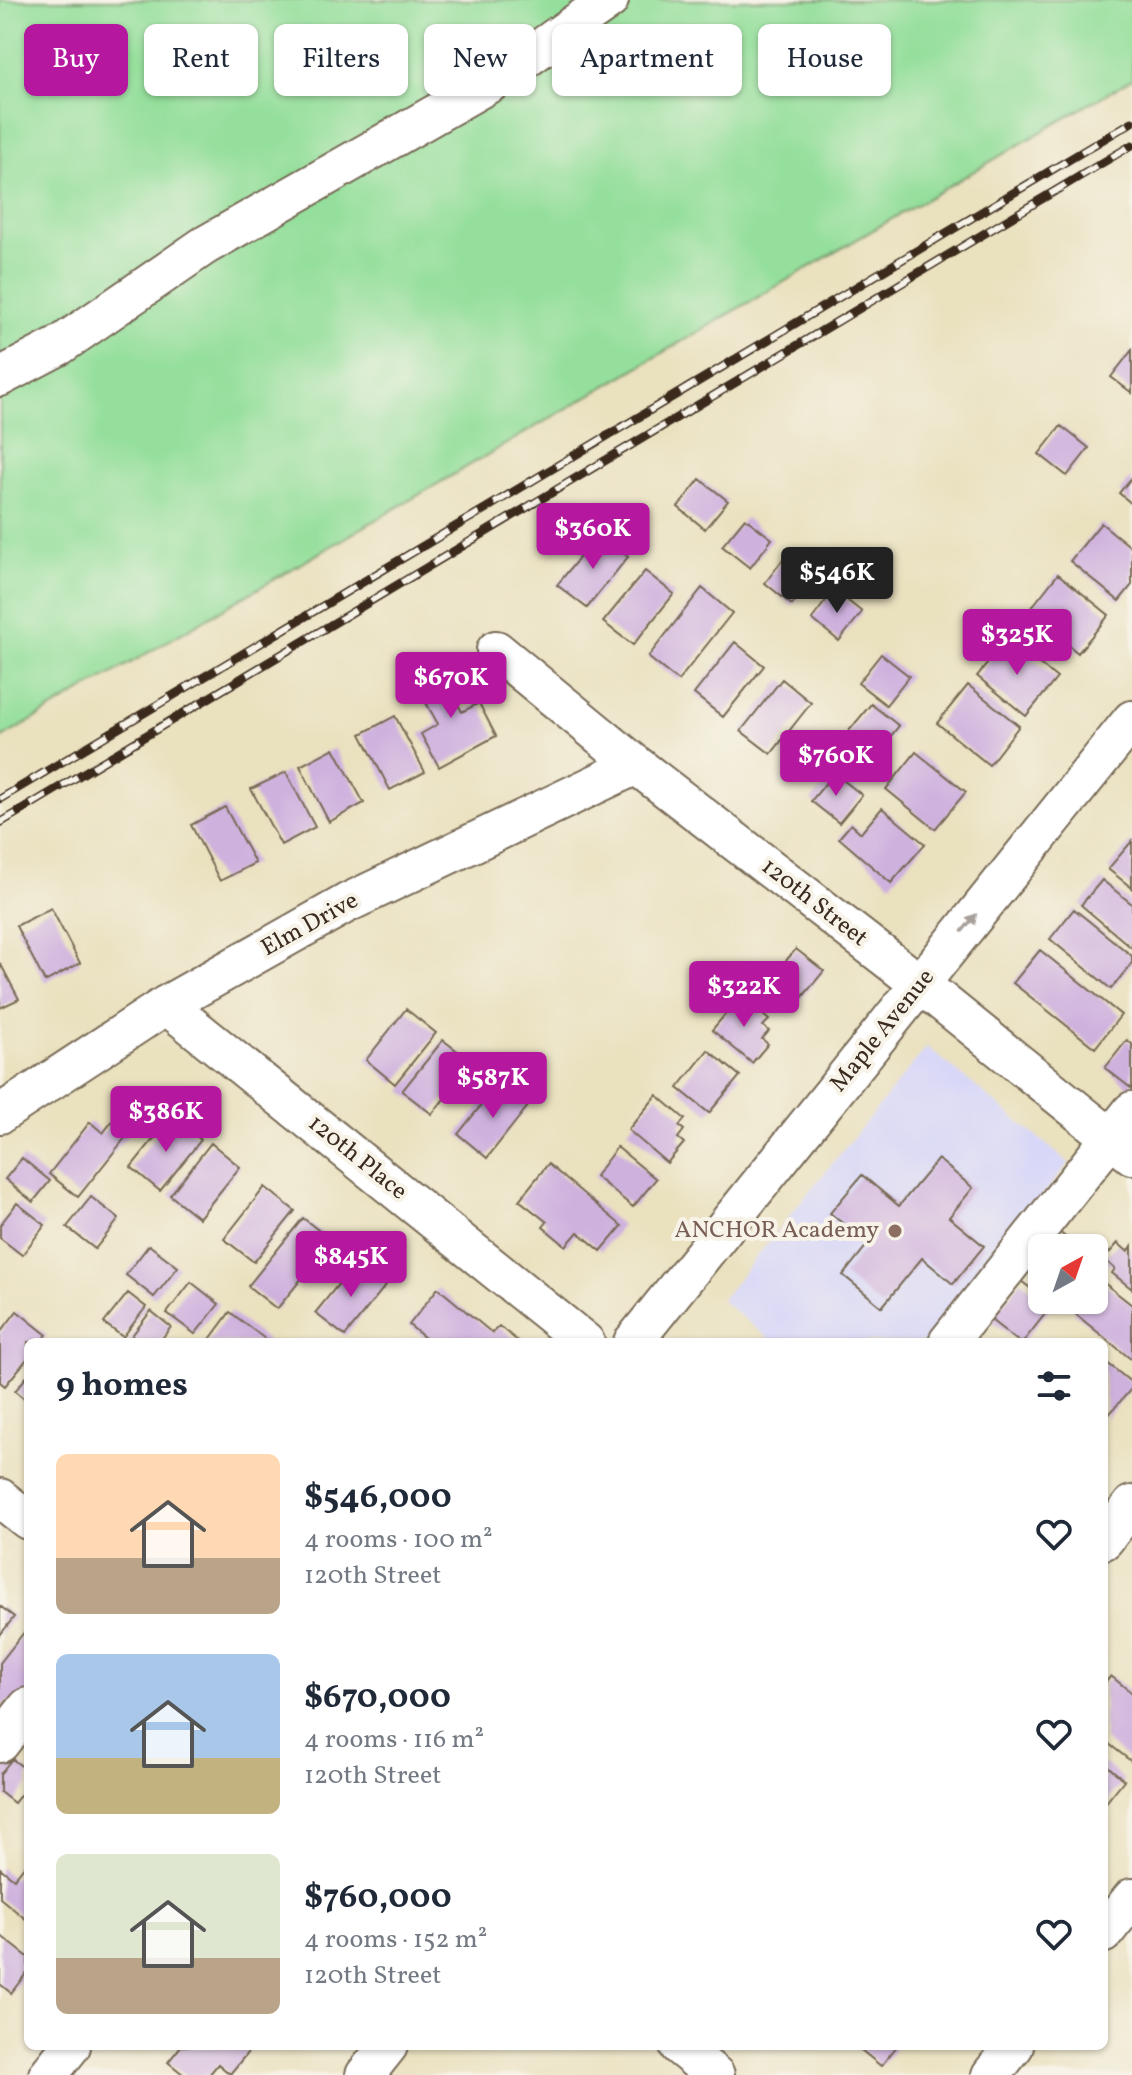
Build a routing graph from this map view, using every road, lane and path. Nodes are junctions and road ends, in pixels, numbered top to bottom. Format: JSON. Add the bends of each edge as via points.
{"nodes":[{"id":1,"x":609,"y":0,"type":"edge"},
{"id":2,"x":0,"y":377,"type":"edge"},
{"id":3,"x":496,"y":650,"type":"dead end"},
{"id":4,"x":1132,"y":720,"type":"edge"},
{"id":5,"x":636,"y":765,"type":"junction"},
{"id":6,"x":920,"y":984,"type":"junction"},
{"id":7,"x":166,"y":1005,"type":"junction"},
{"id":8,"x":0,"y":1114,"type":"edge"},
{"id":9,"x":1125,"y":1135,"type":"edge"},
{"id":10,"x":580,"y":1338,"type":"edge"},
{"id":11,"x":636,"y":1338,"type":"edge"},
{"id":12,"x":951,"y":1338,"type":"edge"},
{"id":13,"x":0,"y":1498,"type":"edge"},
{"id":14,"x":1132,"y":1505,"type":"edge"},
{"id":15,"x":24,"y":1517,"type":"edge"},
{"id":16,"x":1108,"y":1535,"type":"edge"},
{"id":17,"x":24,"y":1712,"type":"edge"},
{"id":18,"x":0,"y":1743,"type":"edge"},
{"id":19,"x":1132,"y":1898,"type":"edge"},
{"id":20,"x":1108,"y":1928,"type":"edge"},
{"id":21,"x":68,"y":2050,"type":"edge"},
{"id":22,"x":385,"y":2050,"type":"edge"},
{"id":23,"x":1011,"y":2050,"type":"edge"},
{"id":24,"x":48,"y":2075,"type":"edge"},
{"id":25,"x":365,"y":2075,"type":"edge"},
{"id":26,"x":991,"y":2075,"type":"edge"}],
"edges":[{"from":1,"to":2,"type":"street","via":[[497,79],[204,246],[59,346]]},
{"from":3,"to":5,"type":"street","name":"120th Street"},
{"from":6,"to":4,"type":"street","name":"Maple Avenue","one_way":true},
{"from":5,"to":6,"type":"street","name":"120th Street"},
{"from":5,"to":7,"type":"street","name":"Elm Drive","via":[[347,903]]},
{"from":6,"to":9,"type":"street","name":"120th Street"},
{"from":6,"to":11,"type":"street","name":"Maple Avenue"},
{"from":7,"to":8,"type":"street","name":"Elm Drive"},
{"from":7,"to":10,"type":"street","name":"120th Place"},
{"from":9,"to":12,"type":"street"},
{"from":13,"to":15,"type":"street"},
{"from":14,"to":16,"type":"street"},
{"from":17,"to":18,"type":"street"},
{"from":19,"to":20,"type":"street"},
{"from":21,"to":24,"type":"street"},
{"from":22,"to":25,"type":"street"},
{"from":23,"to":26,"type":"street"}]}
